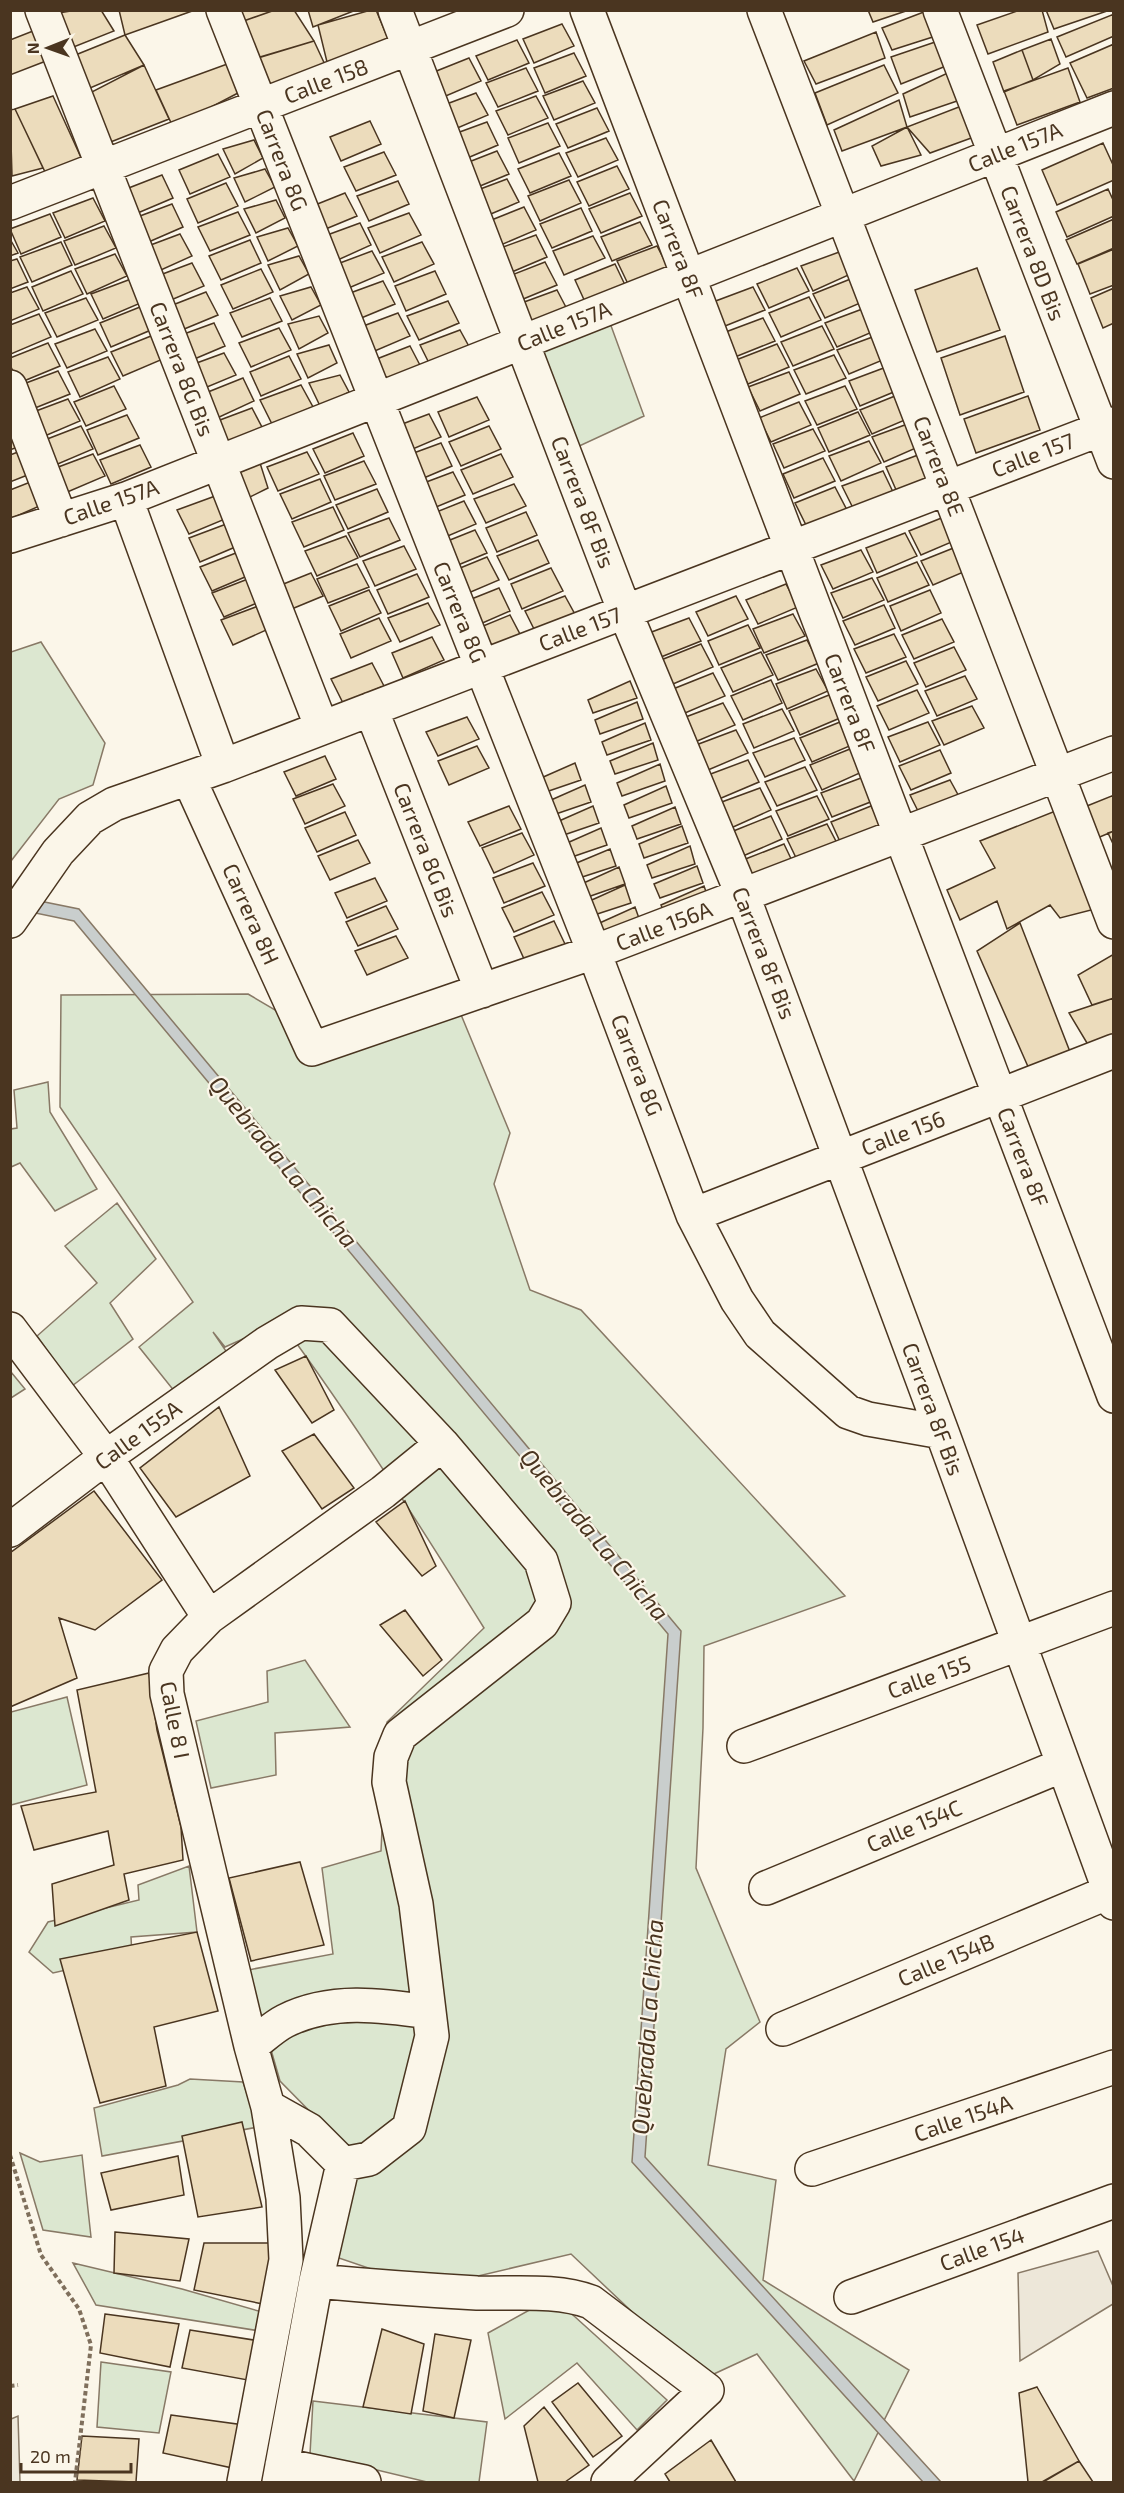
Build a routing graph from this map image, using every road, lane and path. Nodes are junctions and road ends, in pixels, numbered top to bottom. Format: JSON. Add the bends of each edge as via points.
{"nodes":[{"id":1,"x":42,"y":10,"type":"edge"},
{"id":2,"x":223,"y":10,"type":"edge"},
{"id":3,"x":395,"y":10,"type":"edge"},
{"id":4,"x":507,"y":10,"type":"edge"},
{"id":5,"x":587,"y":10,"type":"edge"},
{"id":6,"x":764,"y":10,"type":"edge"},
{"id":7,"x":940,"y":10,"type":"edge"},
{"id":8,"x":410,"y":48,"type":"junction"},
{"id":9,"x":261,"y":106,"type":"junction"},
{"id":10,"x":1113,"y":108,"type":"edge"},
{"id":11,"x":995,"y":155,"type":"junction"},
{"id":12,"x":103,"y":167,"type":"junction"},
{"id":13,"x":10,"y":203,"type":"edge"},
{"id":14,"x":842,"y":215,"type":"junction"},
{"id":15,"x":688,"y":276,"type":"junction"},
{"id":16,"x":522,"y":343,"type":"junction"},
{"id":17,"x":10,"y":387,"type":"edge"},
{"id":18,"x":376,"y":400,"type":"junction"},
{"id":19,"x":1107,"y":426,"type":"edge"},
{"id":20,"x":1113,"y":462,"type":"edge"},
{"id":21,"x":218,"y":463,"type":"junction"},
{"id":22,"x":947,"y":488,"type":"junction"},
{"id":23,"x":126,"y":499,"type":"junction"},
{"id":24,"x":61,"y":520,"type":"junction"},
{"id":25,"x":10,"y":536,"type":"edge"},
{"id":26,"x":791,"y":547,"type":"junction"},
{"id":27,"x":625,"y":612,"type":"junction"},
{"id":28,"x":482,"y":666,"type":"junction"},
{"id":29,"x":371,"y":709,"type":"junction"},
{"id":30,"x":322,"y":728,"type":"junction"},
{"id":31,"x":1113,"y":753,"type":"edge"},
{"id":32,"x":223,"y":766,"type":"junction"},
{"id":33,"x":1057,"y":774,"type":"junction"},
{"id":34,"x":189,"y":779,"type":"junction"},
{"id":35,"x":900,"y":835,"type":"junction"},
{"id":36,"x":743,"y":896,"type":"junction"},
{"id":37,"x":12,"y":919,"type":"edge"},
{"id":38,"x":1113,"y":922,"type":"edge"},
{"id":39,"x":594,"y":952,"type":"junction"},
{"id":40,"x":482,"y":991,"type":"junction"},
{"id":41,"x":312,"y":1048,"type":"joint"},
{"id":42,"x":1113,"y":1051,"type":"edge"},
{"id":43,"x":1000,"y":1096,"type":"junction"},
{"id":44,"x":840,"y":1158,"type":"junction"},
{"id":45,"x":693,"y":1215,"type":"junction"},
{"id":46,"x":10,"y":1329,"type":"edge"},
{"id":47,"x":1113,"y":1396,"type":"edge"},
{"id":48,"x":942,"y":1432,"type":"junction"},
{"id":49,"x":442,"y":1444,"type":"junction"},
{"id":50,"x":106,"y":1458,"type":"junction"},
{"id":51,"x":10,"y":1530,"type":"edge"},
{"id":52,"x":1113,"y":1608,"type":"edge"},
{"id":53,"x":209,"y":1617,"type":"junction"},
{"id":54,"x":1019,"y":1644,"type":"junction"},
{"id":55,"x":744,"y":1746,"type":"dead end"},
{"id":56,"x":1063,"y":1765,"type":"junction"},
{"id":57,"x":766,"y":1888,"type":"dead end"},
{"id":58,"x":1111,"y":1897,"type":"edge"},
{"id":59,"x":429,"y":2012,"type":"junction"},
{"id":60,"x":783,"y":2029,"type":"dead end"},
{"id":61,"x":251,"y":2046,"type":"junction"},
{"id":62,"x":1113,"y":2067,"type":"edge"},
{"id":63,"x":268,"y":2107,"type":"junction"},
{"id":64,"x":10,"y":2155,"type":"edge"},
{"id":65,"x":343,"y":2164,"type":"junction"},
{"id":66,"x":812,"y":2169,"type":"dead end"},
{"id":67,"x":1113,"y":2200,"type":"edge"},
{"id":68,"x":316,"y":2281,"type":"junction"},
{"id":69,"x":851,"y":2296,"type":"dead end"},
{"id":70,"x":18,"y":2385,"type":"dead end"},
{"id":71,"x":10,"y":2386,"type":"edge"},
{"id":72,"x":280,"y":2474,"type":"edge"},
{"id":73,"x":75,"y":2482,"type":"edge"},
{"id":74,"x":244,"y":2482,"type":"edge"},
{"id":75,"x":364,"y":2482,"type":"edge"},
{"id":76,"x":608,"y":2482,"type":"edge"}],
"edges":[{"from":1,"to":12,"type":"street","name":"Carrera 8G Bis"},
{"from":2,"to":9,"type":"street","name":"Carrera 8G"},
{"from":3,"to":8,"type":"street","name":"Carrera 8F Bis"},
{"from":4,"to":8,"type":"street","name":"Calle 158"},
{"from":5,"to":15,"type":"street","name":"Carrera 8F"},
{"from":6,"to":14,"type":"street","name":"Carrera 8E"},
{"from":7,"to":11,"type":"street","name":"Carrera 8D Bis"},
{"from":8,"to":9,"type":"street","name":"Calle 158"},
{"from":8,"to":16,"type":"street","name":"Carrera 8F Bis"},
{"from":9,"to":12,"type":"street","name":"Calle 158"},
{"from":9,"to":18,"type":"street","name":"Carrera 8G"},
{"from":10,"to":11,"type":"street","name":"Calle 157A"},
{"from":11,"to":14,"type":"street","name":"Calle 157A"},
{"from":11,"to":19,"type":"street","name":"Carrera 8D Bis"},
{"from":12,"to":13,"type":"street","name":"Calle 158"},
{"from":12,"to":21,"type":"street","name":"Carrera 8G Bis"},
{"from":14,"to":15,"type":"street","name":"Calle 157A"},
{"from":14,"to":22,"type":"street","name":"Carrera 8E"},
{"from":15,"to":16,"type":"street","name":"Calle 157A"},
{"from":15,"to":26,"type":"street","name":"Carrera 8F"},
{"from":16,"to":18,"type":"street","name":"Calle 157A"},
{"from":16,"to":27,"type":"street","name":"Carrera 8F Bis"},
{"from":17,"to":24,"type":"street"},
{"from":18,"to":21,"type":"street","name":"Calle 157A"},
{"from":18,"to":28,"type":"street","name":"Carrera 8G"},
{"from":19,"to":20,"type":"street","name":"Carrera 8D Bis"},
{"from":19,"to":22,"type":"street","name":"Calle 157"},
{"from":21,"to":23,"type":"street","name":"Calle 157A"},
{"from":21,"to":30,"type":"street","name":"Carrera 8G Bis"},
{"from":22,"to":26,"type":"street","name":"Calle 157"},
{"from":22,"to":33,"type":"street","name":"Carrera 8E"},
{"from":23,"to":24,"type":"street","name":"Calle 157A"},
{"from":23,"to":32,"type":"street"},
{"from":24,"to":25,"type":"street","name":"Calle 157A"},
{"from":26,"to":27,"type":"street","name":"Calle 157"},
{"from":26,"to":35,"type":"street","name":"Carrera 8F"},
{"from":27,"to":28,"type":"street","name":"Calle 157"},
{"from":27,"to":36,"type":"street","name":"Carrera 8F Bis"},
{"from":28,"to":29,"type":"street","name":"Calle 157"},
{"from":28,"to":39,"type":"street","name":"Carrera 8G"},
{"from":29,"to":30,"type":"street","name":"Calle 157"},
{"from":29,"to":40,"type":"street","name":"Carrera 8G Bis"},
{"from":30,"to":32,"type":"street","name":"Calle 157"},
{"from":31,"to":33,"type":"street","name":"Calle 156A"},
{"from":32,"to":34,"type":"street","name":"Calle 157"},
{"from":33,"to":35,"type":"street","name":"Calle 156A"},
{"from":33,"to":38,"type":"street","name":"Carrera 8E"},
{"from":34,"to":37,"type":"street","name":"Calle 157","via":[[114,804],[90,818],[58,852]]},
{"from":34,"to":41,"type":"street","name":"Carrera 8H"},
{"from":35,"to":36,"type":"street","name":"Calle 156A"},
{"from":35,"to":43,"type":"street","name":"Carrera 8F"},
{"from":36,"to":39,"type":"street","name":"Calle 156A"},
{"from":36,"to":44,"type":"street","name":"Carrera 8F Bis"},
{"from":39,"to":40,"type":"street","name":"Calle 156A"},
{"from":39,"to":45,"type":"street","name":"Carrera 8G"},
{"from":40,"to":41,"type":"street","name":"Calle 156A"},
{"from":42,"to":43,"type":"street","name":"Calle 156"},
{"from":43,"to":44,"type":"street","name":"Calle 156"},
{"from":43,"to":47,"type":"street","name":"Carrera 8F"},
{"from":44,"to":45,"type":"street","name":"Calle 156"},
{"from":44,"to":48,"type":"street","name":"Carrera 8F Bis"},
{"from":45,"to":48,"type":"street","name":"Carrera 8G","via":[[737,1300],[760,1334],[848,1412]]},
{"from":46,"to":50,"type":"street"},
{"from":48,"to":54,"type":"street","name":"Carrera 8F Bis"},
{"from":49,"to":50,"type":"street","name":"Calle 155A","via":[[330,1324],[301,1323]]},
{"from":49,"to":53,"type":"street","name":"Calle 8 I"},
{"from":49,"to":59,"type":"street","name":"Calle 155A","via":[[541,1561],[554,1603],[542,1623],[400,1735],[391,1757],[389,1782],[416,1904]]},
{"from":50,"to":51,"type":"street","name":"Calle 155A"},
{"from":50,"to":53,"type":"street"},
{"from":52,"to":54,"type":"street","name":"Calle 155"},
{"from":53,"to":61,"type":"street","name":"Calle 8 I","via":[[177,1650],[166,1671],[166,1694]]},
{"from":54,"to":55,"type":"street","name":"Calle 155"},
{"from":54,"to":56,"type":"street","name":"Carrera 8F Bis"},
{"from":56,"to":57,"type":"street","name":"Calle 154C"},
{"from":56,"to":58,"type":"street","name":"Carrera 8F Bis"},
{"from":58,"to":60,"type":"street","name":"Calle 154B"},
{"from":59,"to":61,"type":"street","via":[[378,2005],[327,2007],[285,2021]]},
{"from":59,"to":65,"type":"street","via":[[432,2036],[409,2128],[369,2160]]},
{"from":61,"to":63,"type":"street","name":"Calle 8 I"},
{"from":62,"to":66,"type":"street","name":"Calle 154A"},
{"from":63,"to":65,"type":"street","via":[[309,2130]]},
{"from":63,"to":74,"type":"street","name":"Calle 8 I","via":[[283,2198],[286,2260]]},
{"from":64,"to":73,"type":"path","via":[[41,2255],[79,2309],[91,2345]]},
{"from":65,"to":68,"type":"street"},
{"from":67,"to":69,"type":"street","name":"Calle 154"},
{"from":68,"to":72,"type":"street"},
{"from":68,"to":76,"type":"street","via":[[539,2294],[591,2302],[707,2390]]},
{"from":70,"to":71,"type":"path"},
{"from":72,"to":75,"type":"street"}]}
